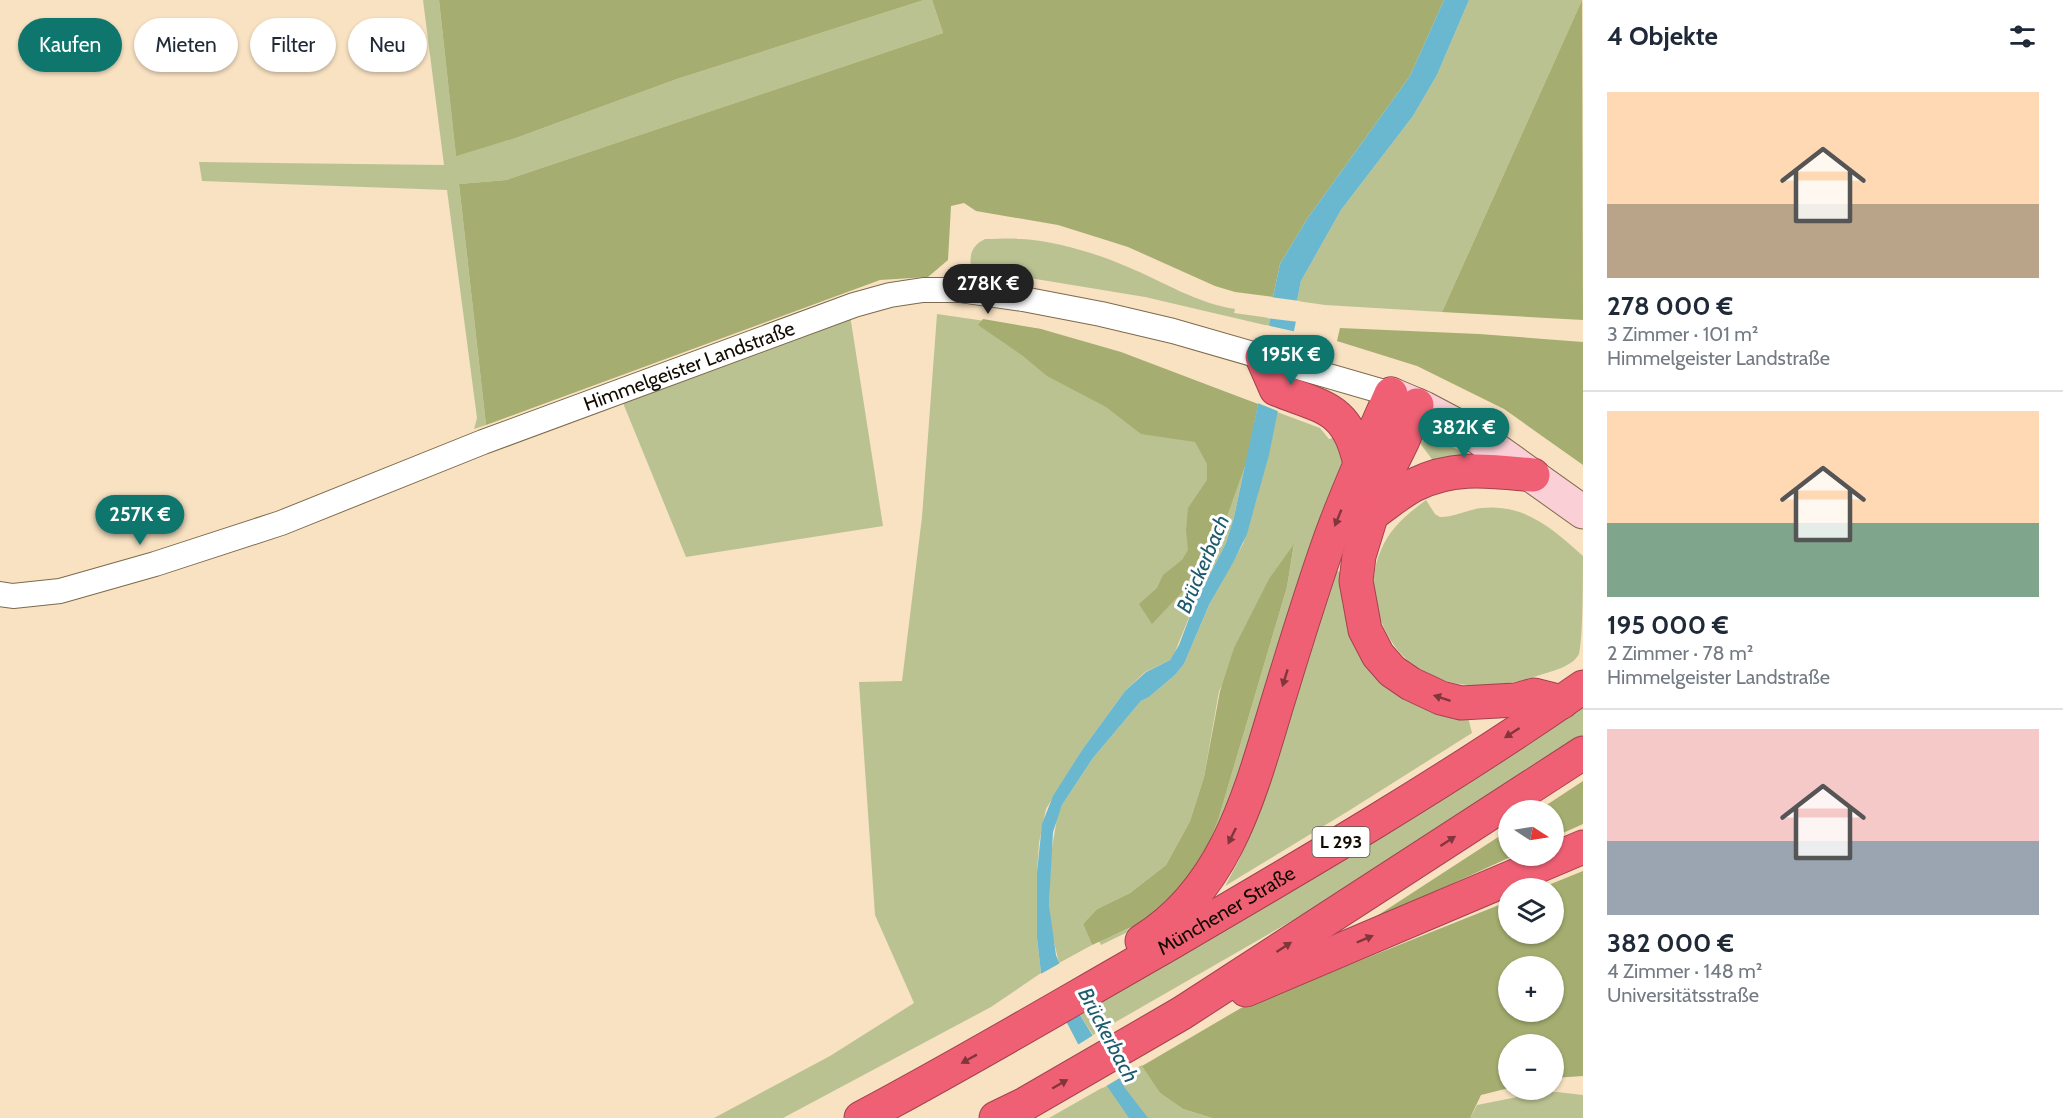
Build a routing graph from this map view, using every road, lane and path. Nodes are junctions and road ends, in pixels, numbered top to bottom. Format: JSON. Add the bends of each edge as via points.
{"nodes":[{"id":1,"x":1262,"y":357,"type":"junction"},
{"id":2,"x":1404,"y":399,"type":"junction"},
{"id":3,"x":1360,"y":464,"type":"junction"},
{"id":4,"x":1533,"y":475,"type":"junction"},
{"id":5,"x":1583,"y":512,"type":"edge"},
{"id":6,"x":1372,"y":514,"type":"junction"},
{"id":7,"x":0,"y":594,"type":"edge"},
{"id":8,"x":1572,"y":694,"type":"edge"},
{"id":9,"x":1583,"y":753,"type":"edge"},
{"id":10,"x":1583,"y":847,"type":"edge"},
{"id":11,"x":1112,"y":967,"type":"junction"},
{"id":12,"x":1182,"y":1013,"type":"junction"},
{"id":13,"x":861,"y":1118,"type":"edge"},
{"id":14,"x":996,"y":1118,"type":"edge"}],
"edges":[{"from":1,"to":2,"type":"street","name":"Himmelgeister Landstraße"},
{"from":1,"to":3,"type":"highway","via":[[1276,389],[1338,415],[1350,430]]},
{"from":1,"to":7,"type":"street","name":"Himmelgeister Landstraße","via":[[1173,332],[1023,299],[960,290],[890,295],[644,381],[281,523],[60,591]]},
{"from":2,"to":3,"type":"highway"},
{"from":2,"to":4,"type":"street","via":[[1475,435]]},
{"from":2,"to":6,"type":"highway","via":[[1403,440],[1380,487]]},
{"from":3,"to":11,"type":"highway","one_way":true,"via":[[1328,543],[1254,782],[1233,834],[1193,896],[1157,932]]},
{"from":4,"to":5,"type":"street"},
{"from":4,"to":6,"type":"highway","via":[[1453,472],[1416,484]]},
{"from":8,"to":6,"type":"highway","one_way":true,"via":[[1461,703],[1426,692],[1392,671],[1365,630],[1356,581]]},
{"from":8,"to":11,"type":"highway","name":"Münchener Straße","number":"L 293","one_way":true,"via":[[1296,869]]},
{"from":12,"to":9,"type":"highway","number":"L 293","one_way":true},
{"from":12,"to":10,"type":"highway","one_way":true,"via":[[1208,1007]]},
{"from":11,"to":13,"type":"highway","name":"Münchener Straße","number":"L 293","one_way":true,"via":[[1033,1023]]},
{"from":14,"to":12,"type":"highway","number":"L 293","one_way":true}]}
